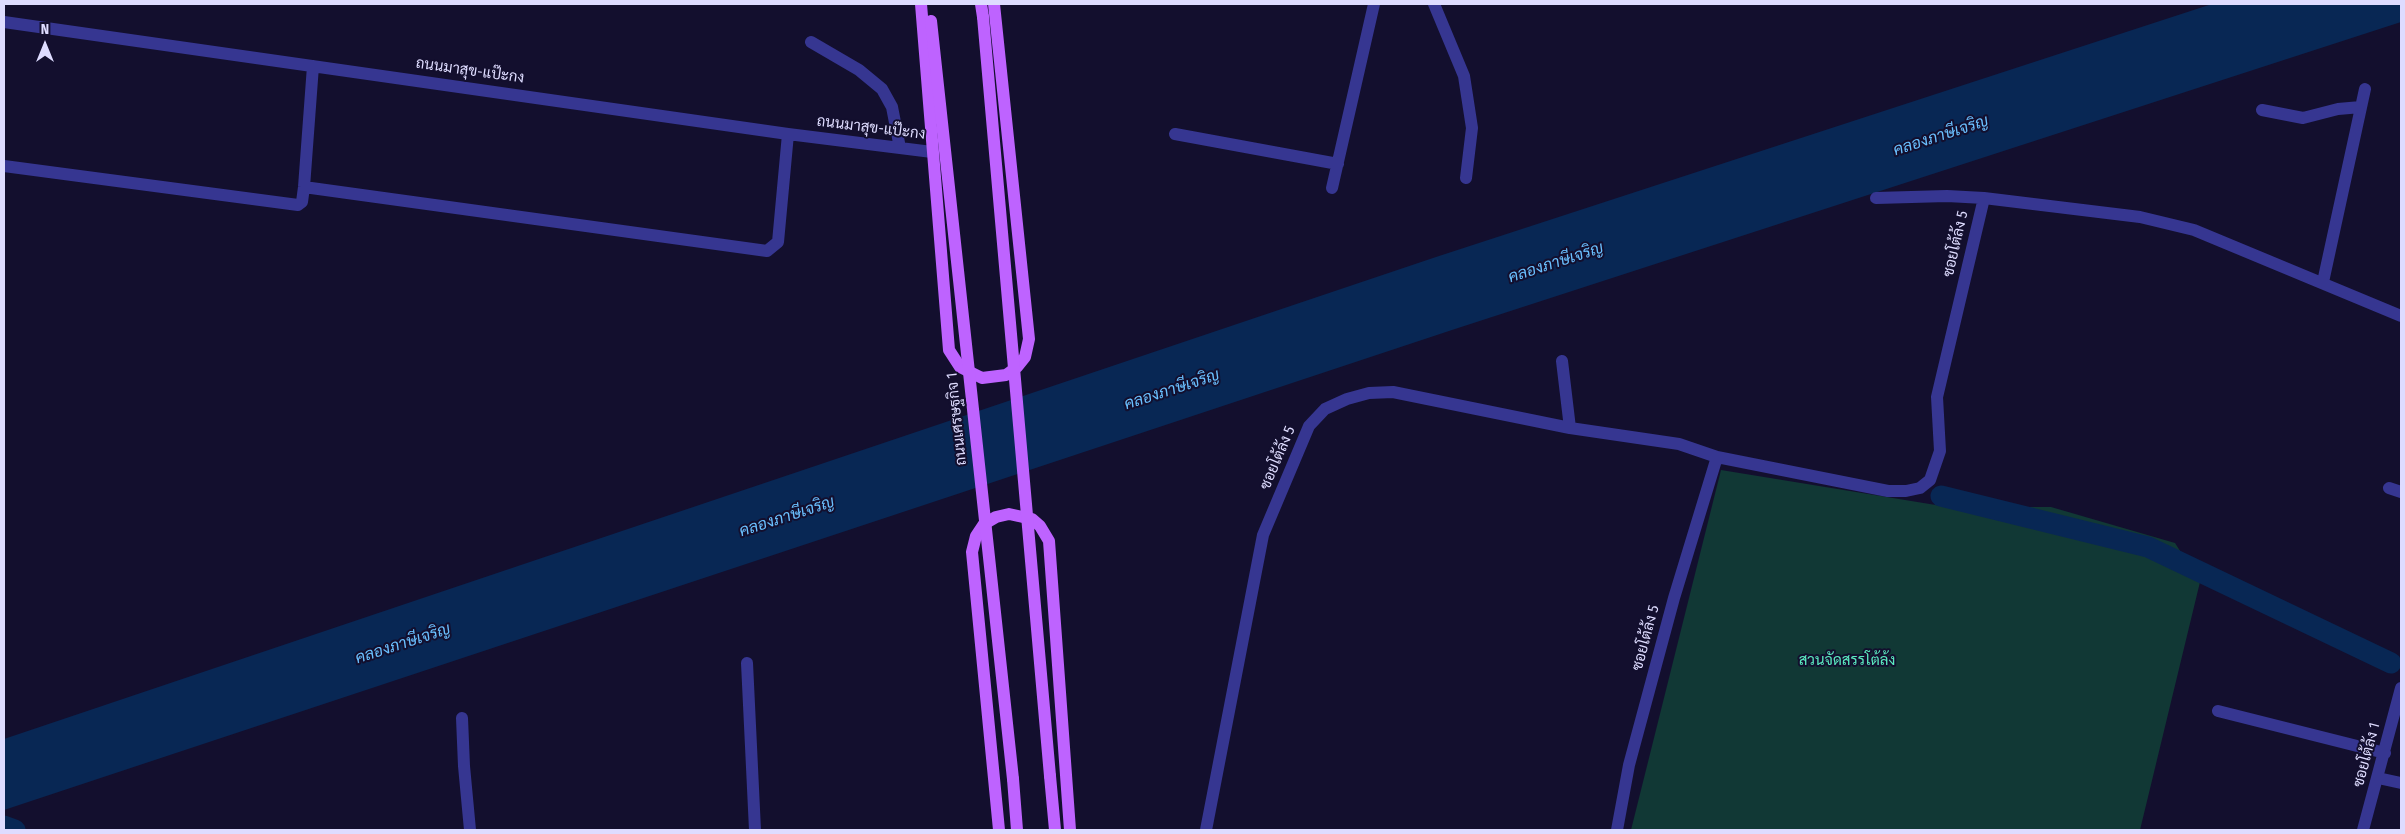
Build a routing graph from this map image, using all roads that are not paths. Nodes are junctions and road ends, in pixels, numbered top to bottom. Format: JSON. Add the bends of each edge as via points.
{"nodes":[{"id":1,"x":921,"y":4,"type":"edge"},
{"id":2,"x":929,"y":4,"type":"edge"},
{"id":3,"x":981,"y":4,"type":"edge"},
{"id":4,"x":994,"y":4,"type":"edge"},
{"id":5,"x":1374,"y":4,"type":"edge"},
{"id":6,"x":1434,"y":4,"type":"edge"},
{"id":7,"x":4,"y":22,"type":"edge"},
{"id":8,"x":811,"y":42,"type":"dead end"},
{"id":9,"x":314,"y":66,"type":"junction"},
{"id":10,"x":2365,"y":88,"type":"dead end"},
{"id":11,"x":2361,"y":107,"type":"junction"},
{"id":12,"x":2262,"y":110,"type":"dead end"},
{"id":13,"x":788,"y":134,"type":"junction"},
{"id":14,"x":1175,"y":134,"type":"dead end"},
{"id":15,"x":900,"y":148,"type":"junction"},
{"id":16,"x":932,"y":152,"type":"junction"},
{"id":17,"x":1338,"y":164,"type":"junction"},
{"id":18,"x":4,"y":166,"type":"edge"},
{"id":19,"x":1466,"y":178,"type":"dead end"},
{"id":20,"x":304,"y":187,"type":"junction"},
{"id":21,"x":1332,"y":188,"type":"dead end"},
{"id":22,"x":1876,"y":198,"type":"dead end"},
{"id":23,"x":1984,"y":198,"type":"junction"},
{"id":24,"x":2323,"y":282,"type":"junction"},
{"id":25,"x":2401,"y":316,"type":"edge"},
{"id":26,"x":1562,"y":361,"type":"dead end"},
{"id":27,"x":1570,"y":428,"type":"junction"},
{"id":28,"x":1717,"y":457,"type":"junction"},
{"id":29,"x":747,"y":663,"type":"dead end"},
{"id":30,"x":2401,"y":688,"type":"edge"},
{"id":31,"x":2218,"y":711,"type":"dead end"},
{"id":32,"x":462,"y":718,"type":"dead end"},
{"id":33,"x":2385,"y":753,"type":"junction"},
{"id":34,"x":2378,"y":778,"type":"junction"},
{"id":35,"x":2401,"y":782,"type":"edge"},
{"id":36,"x":470,"y":830,"type":"edge"},
{"id":37,"x":755,"y":830,"type":"edge"},
{"id":38,"x":999,"y":830,"type":"edge"},
{"id":39,"x":1017,"y":830,"type":"edge"},
{"id":40,"x":1055,"y":830,"type":"edge"},
{"id":41,"x":1070,"y":830,"type":"edge"},
{"id":42,"x":1206,"y":830,"type":"edge"},
{"id":43,"x":1617,"y":830,"type":"edge"},
{"id":44,"x":2363,"y":830,"type":"edge"}],
"edges":[{"from":1,"to":16,"type":"main road"},
{"from":2,"to":39,"type":"main road","name":"ถนนเศรษฐกิจ 1","bridge":true},
{"from":3,"to":40,"type":"main road","bridge":true},
{"from":4,"to":16,"type":"main road","via":[[1029,339],[1025,356],[1006,375],[982,378],[969,374],[949,350]]},
{"from":5,"to":17,"type":"street"},
{"from":6,"to":19,"type":"street","via":[[1464,76],[1472,128]]},
{"from":7,"to":9,"type":"street","name":"ถนนมาสุข-แป๊ะกง"},
{"from":8,"to":15,"type":"street","via":[[859,70],[882,89],[892,107]]},
{"from":9,"to":13,"type":"street","name":"ถนนมาสุข-แป๊ะกง"},
{"from":9,"to":20,"type":"street"},
{"from":10,"to":11,"type":"street"},
{"from":11,"to":12,"type":"street","via":[[2303,118]]},
{"from":11,"to":24,"type":"street"},
{"from":13,"to":15,"type":"street","name":"ถนนมาสุข-แป๊ะกง"},
{"from":13,"to":20,"type":"street","via":[[778,242],[768,251]]},
{"from":14,"to":17,"type":"street"},
{"from":15,"to":16,"type":"street","name":"ถนนมาสุข-แป๊ะกง"},
{"from":17,"to":21,"type":"street"},
{"from":18,"to":20,"type":"street","via":[[296,205],[302,202]]},
{"from":22,"to":23,"type":"street"},
{"from":23,"to":24,"type":"street","name":"ซอยโต้ล้ง 5","via":[[2086,210],[2194,230]]},
{"from":23,"to":28,"type":"street","name":"ซอยโต้ล้ง 5","via":[[1937,397],[1940,452],[1930,480],[1920,488],[1888,491]]},
{"from":24,"to":25,"type":"street","name":"ซอยโต้ล้ง 5"},
{"from":26,"to":27,"type":"street"},
{"from":27,"to":28,"type":"street","name":"ซอยโต้ล้ง 5","via":[[1679,444]]},
{"from":27,"to":42,"type":"street","name":"ซอยโต้ล้ง 5","via":[[1393,392],[1369,393],[1346,399],[1325,409],[1309,426],[1263,535]]},
{"from":28,"to":43,"type":"street","name":"ซอยโต้ล้ง 5","via":[[1676,589],[1629,765]]},
{"from":29,"to":37,"type":"street"},
{"from":30,"to":33,"type":"street","name":"ซอยโต้ล้ง 1"},
{"from":31,"to":33,"type":"street"},
{"from":32,"to":36,"type":"street"},
{"from":33,"to":34,"type":"street","name":"ซอยโต้ล้ง 1"},
{"from":34,"to":35,"type":"street"},
{"from":34,"to":44,"type":"street","name":"ซอยโต้ล้ง 1"},
{"from":38,"to":41,"type":"main road","via":[[972,552],[976,536],[984,524],[1010,514],[1032,519],[1049,541]]}]}
